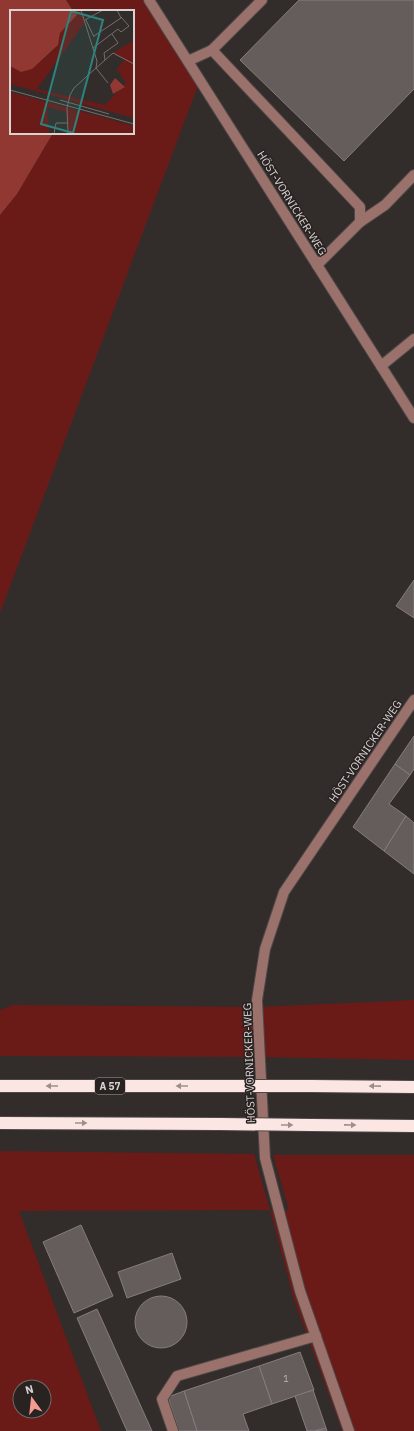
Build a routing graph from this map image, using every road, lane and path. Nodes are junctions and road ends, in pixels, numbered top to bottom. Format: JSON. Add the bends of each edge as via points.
{"nodes":[{"id":1,"x":150,"y":0,"type":"edge"},
{"id":2,"x":262,"y":0,"type":"edge"},
{"id":3,"x":212,"y":50,"type":"junction"},
{"id":4,"x":188,"y":61,"type":"junction"},
{"id":5,"x":414,"y":175,"type":"edge"},
{"id":6,"x":360,"y":222,"type":"junction"},
{"id":7,"x":317,"y":265,"type":"junction"},
{"id":8,"x":414,"y":340,"type":"edge"},
{"id":9,"x":381,"y":366,"type":"junction"},
{"id":10,"x":414,"y":418,"type":"edge"},
{"id":11,"x":414,"y":700,"type":"edge"},
{"id":12,"x":0,"y":1086,"type":"edge"},
{"id":13,"x":414,"y":1087,"type":"edge"},
{"id":14,"x":0,"y":1123,"type":"edge"},
{"id":15,"x":414,"y":1126,"type":"edge"},
{"id":16,"x":316,"y":1336,"type":"junction"},
{"id":17,"x":173,"y":1431,"type":"edge"},
{"id":18,"x":350,"y":1431,"type":"edge"}],
"edges":[{"from":1,"to":4,"type":"street","name":"HÖST-VORNICKER-WEG"},
{"from":2,"to":3,"type":"street"},
{"from":3,"to":4,"type":"street"},
{"from":3,"to":6,"type":"street","via":[[360,207]]},
{"from":4,"to":7,"type":"street","name":"HÖST-VORNICKER-WEG"},
{"from":5,"to":6,"type":"street","via":[[385,205]]},
{"from":6,"to":7,"type":"street"},
{"from":7,"to":9,"type":"street","name":"HÖST-VORNICKER-WEG"},
{"from":8,"to":9,"type":"street"},
{"from":9,"to":10,"type":"street","name":"HÖST-VORNICKER-WEG"},
{"from":11,"to":16,"type":"street","name":"HÖST-VORNICKER-WEG","via":[[284,892],[265,949],[258,1000],[265,1158],[300,1291]]},
{"from":13,"to":12,"type":"highway","number":"A 57","one_way":true,"bridge":true},
{"from":14,"to":15,"type":"highway","one_way":true,"bridge":true},
{"from":16,"to":17,"type":"street","via":[[177,1376],[162,1398]]},
{"from":16,"to":18,"type":"street","name":"HÖST-VORNICKER-WEG"}]}
